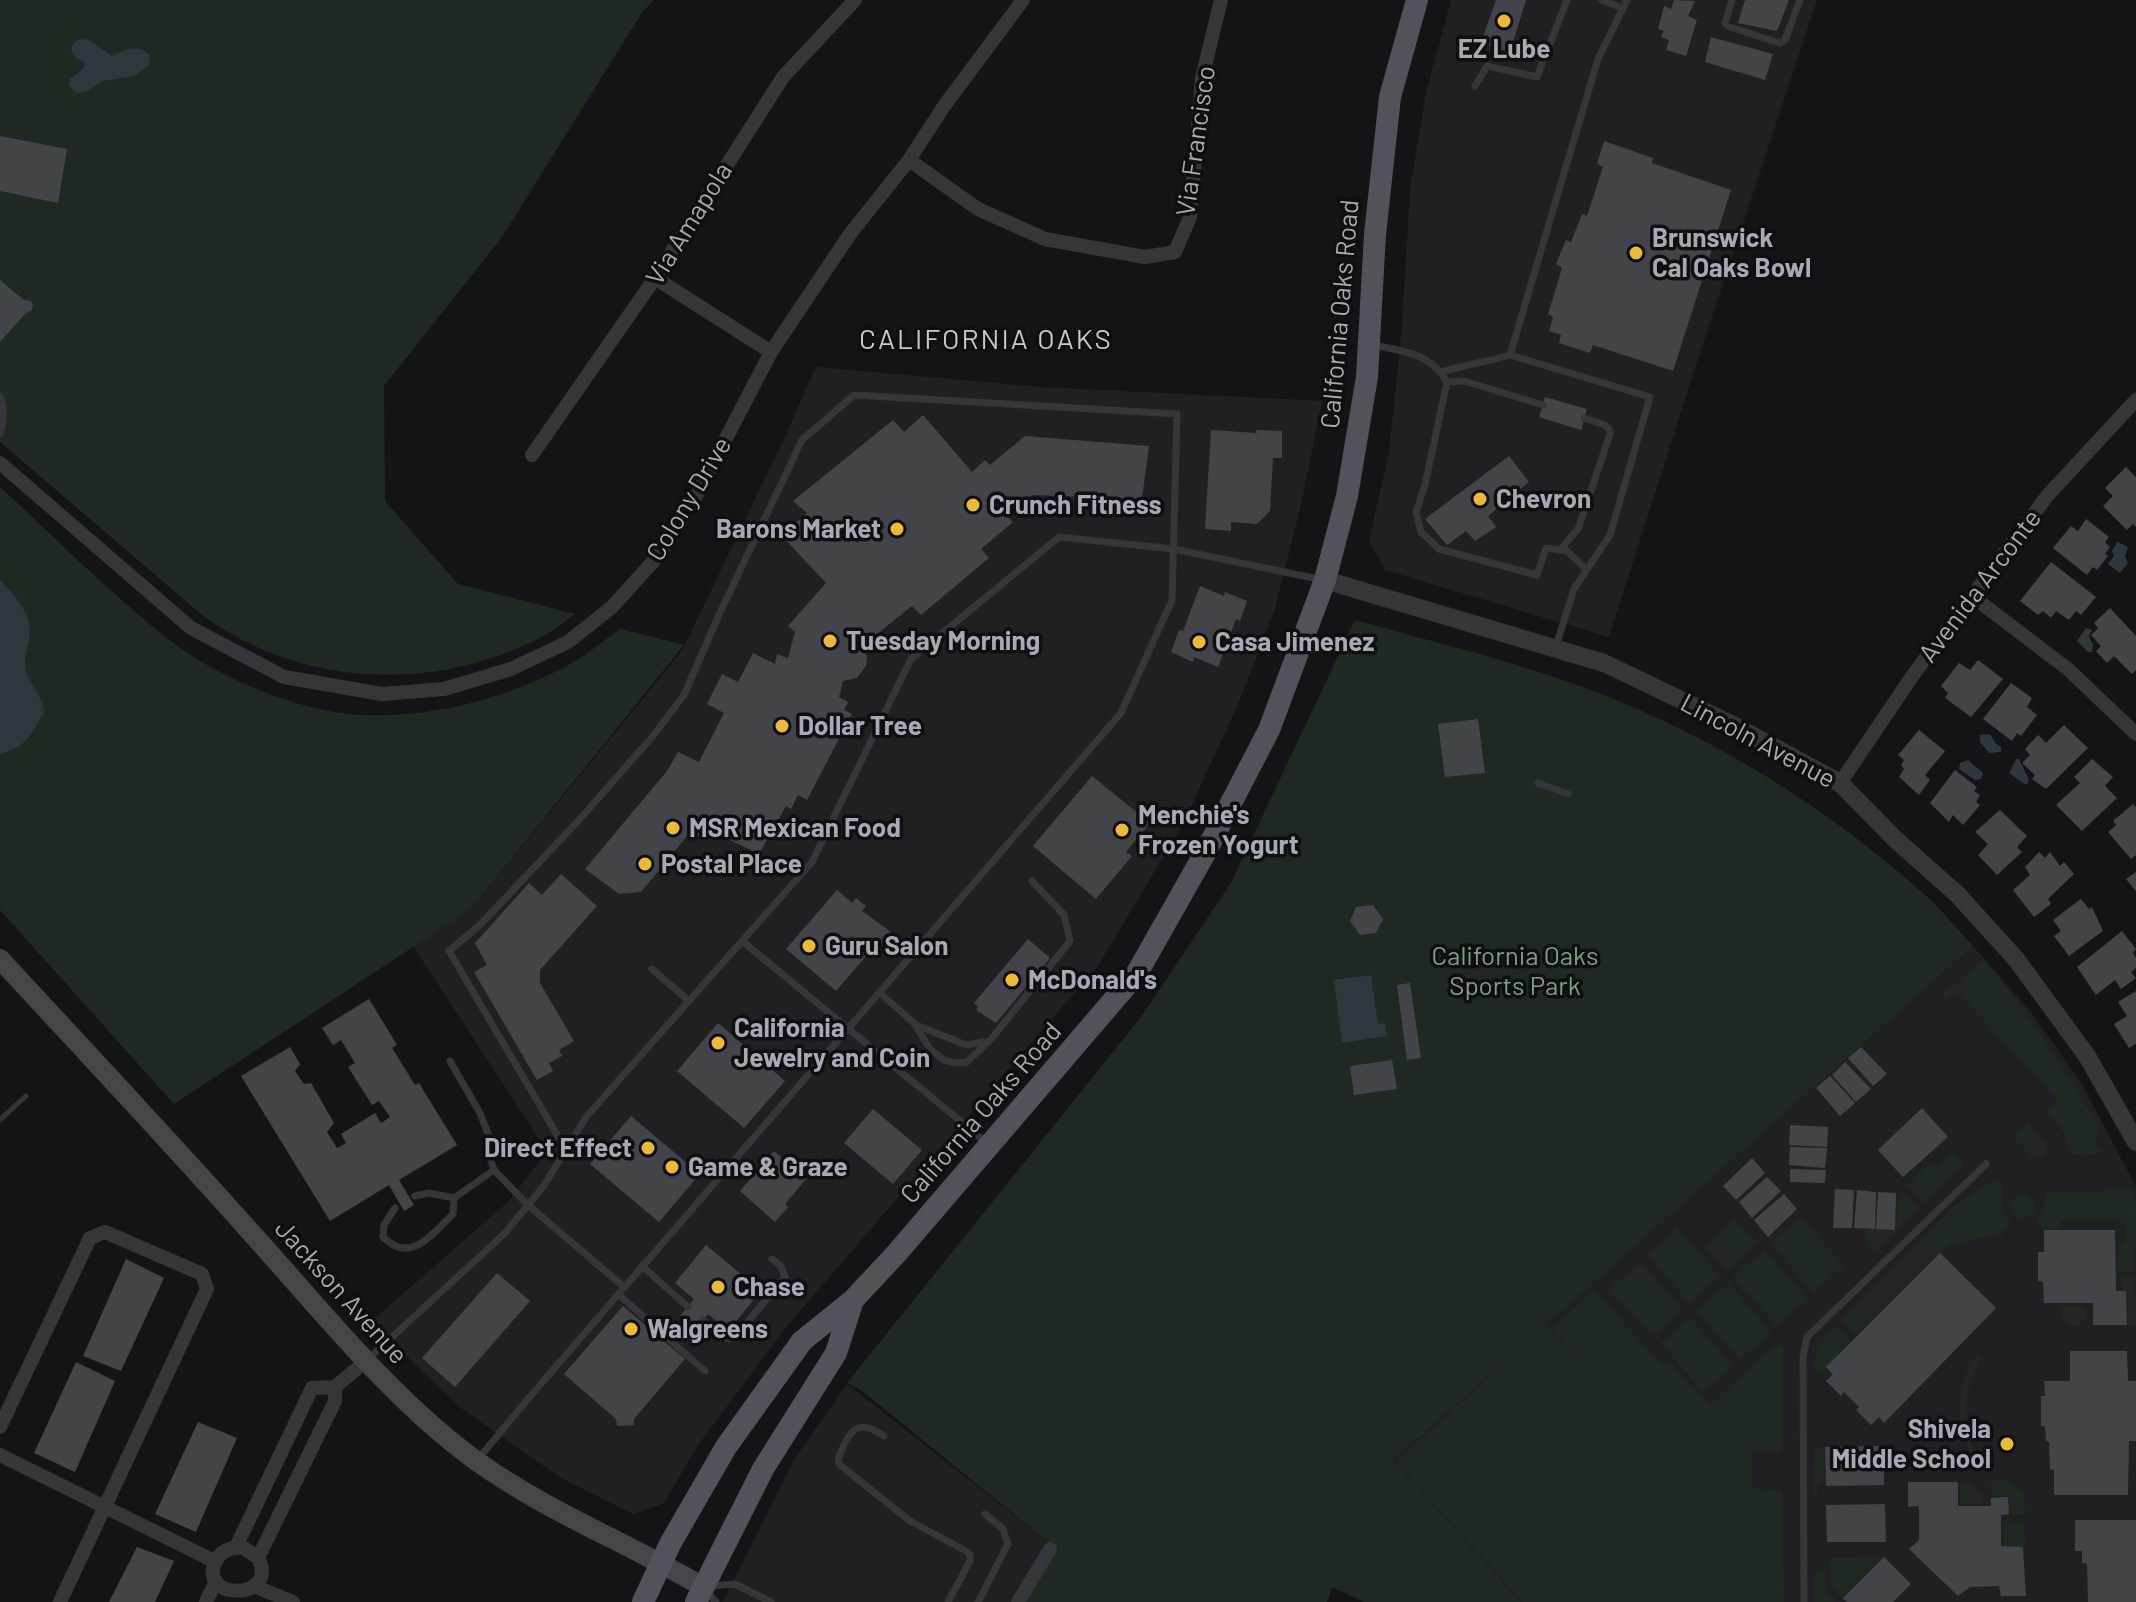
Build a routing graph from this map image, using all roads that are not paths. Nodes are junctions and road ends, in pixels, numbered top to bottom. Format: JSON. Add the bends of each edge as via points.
{"nodes":[{"id":1,"x":855,"y":0,"type":"edge"},
{"id":2,"x":1023,"y":0,"type":"edge"},
{"id":3,"x":1221,"y":0,"type":"edge"},
{"id":4,"x":1417,"y":0,"type":"edge"},
{"id":5,"x":1567,"y":0,"type":"edge"},
{"id":6,"x":1602,"y":0,"type":"edge"},
{"id":7,"x":1732,"y":0,"type":"edge"},
{"id":8,"x":1800,"y":0,"type":"edge"},
{"id":9,"x":1624,"y":4,"type":"edge"},
{"id":10,"x":1475,"y":86,"type":"dead end"},
{"id":11,"x":909,"y":160,"type":"junction"},
{"id":12,"x":655,"y":278,"type":"junction"},
{"id":13,"x":1369,"y":345,"type":"junction"},
{"id":14,"x":771,"y":352,"type":"junction"},
{"id":15,"x":1510,"y":355,"type":"junction"},
{"id":16,"x":1441,"y":372,"type":"junction"},
{"id":17,"x":1447,"y":382,"type":"junction"},
{"id":18,"x":0,"y":396,"type":"edge"},
{"id":19,"x":2136,"y":400,"type":"edge"},
{"id":20,"x":1543,"y":405,"type":"dead end"},
{"id":21,"x":1584,"y":418,"type":"dead end"},
{"id":22,"x":0,"y":434,"type":"edge"},
{"id":23,"x":532,"y":455,"type":"dead end"},
{"id":24,"x":0,"y":463,"type":"edge"},
{"id":25,"x":1173,"y":549,"type":"junction"},
{"id":26,"x":1567,"y":551,"type":"junction"},
{"id":27,"x":1586,"y":569,"type":"junction"},
{"id":28,"x":1325,"y":580,"type":"junction"},
{"id":29,"x":1972,"y":596,"type":"junction"},
{"id":30,"x":1555,"y":648,"type":"junction"},
{"id":31,"x":2136,"y":734,"type":"edge"},
{"id":32,"x":1538,"y":783,"type":"dead end"},
{"id":33,"x":1840,"y":783,"type":"junction"},
{"id":34,"x":1568,"y":794,"type":"dead end"},
{"id":35,"x":1032,"y":881,"type":"dead end"},
{"id":36,"x":742,"y":941,"type":"junction"},
{"id":37,"x":0,"y":959,"type":"edge"},
{"id":38,"x":652,"y":969,"type":"dead end"},
{"id":39,"x":880,"y":993,"type":"junction"},
{"id":40,"x":689,"y":1001,"type":"junction"},
{"id":41,"x":914,"y":1023,"type":"junction"},
{"id":42,"x":847,"y":1030,"type":"junction"},
{"id":43,"x":986,"y":1040,"type":"junction"},
{"id":44,"x":450,"y":1061,"type":"dead end"},
{"id":45,"x":2136,"y":1142,"type":"edge"},
{"id":46,"x":990,"y":1146,"type":"junction"},
{"id":47,"x":566,"y":1150,"type":"junction"},
{"id":48,"x":1986,"y":1164,"type":"dead end"},
{"id":49,"x":494,"y":1170,"type":"junction"},
{"id":50,"x":415,"y":1196,"type":"dead end"},
{"id":51,"x":454,"y":1198,"type":"junction"},
{"id":52,"x":528,"y":1205,"type":"junction"},
{"id":53,"x":395,"y":1208,"type":"dead end"},
{"id":54,"x":772,"y":1259,"type":"dead end"},
{"id":55,"x":642,"y":1266,"type":"junction"},
{"id":56,"x":624,"y":1287,"type":"junction"},
{"id":57,"x":618,"y":1294,"type":"junction"},
{"id":58,"x":853,"y":1300,"type":"junction"},
{"id":59,"x":688,"y":1307,"type":"dead end"},
{"id":60,"x":703,"y":1320,"type":"dead end"},
{"id":61,"x":366,"y":1361,"type":"junction"},
{"id":62,"x":705,"y":1371,"type":"dead end"},
{"id":63,"x":335,"y":1387,"type":"junction"},
{"id":64,"x":0,"y":1427,"type":"edge"},
{"id":65,"x":290,"y":1434,"type":"junction"},
{"id":66,"x":884,"y":1436,"type":"dead end"},
{"id":67,"x":313,"y":1445,"type":"junction"},
{"id":68,"x":0,"y":1455,"type":"edge"},
{"id":69,"x":477,"y":1461,"type":"junction"},
{"id":70,"x":105,"y":1507,"type":"junction"},
{"id":71,"x":985,"y":1514,"type":"dead end"},
{"id":72,"x":236,"y":1547,"type":"junction"},
{"id":73,"x":1050,"y":1549,"type":"dead end"},
{"id":74,"x":258,"y":1558,"type":"junction"},
{"id":75,"x":216,"y":1562,"type":"junction"},
{"id":76,"x":662,"y":1563,"type":"junction"},
{"id":77,"x":216,"y":1581,"type":"junction"},
{"id":78,"x":256,"y":1587,"type":"junction"},
{"id":79,"x":705,"y":1597,"type":"edge"},
{"id":80,"x":240,"y":1598,"type":"edge"},
{"id":81,"x":60,"y":1602,"type":"edge"},
{"id":82,"x":206,"y":1602,"type":"edge"},
{"id":83,"x":293,"y":1602,"type":"edge"},
{"id":84,"x":643,"y":1602,"type":"edge"},
{"id":85,"x":771,"y":1602,"type":"edge"},
{"id":86,"x":948,"y":1602,"type":"edge"},
{"id":87,"x":978,"y":1602,"type":"edge"},
{"id":88,"x":1018,"y":1602,"type":"edge"},
{"id":89,"x":1804,"y":1602,"type":"edge"}],
"edges":[{"from":1,"to":12,"type":"street","name":"Via Amapola","via":[[783,77]]},
{"from":2,"to":11,"type":"street","name":"Colony Drive"},
{"from":3,"to":11,"type":"street","name":"Via Francisco","via":[[1202,78],[1190,217],[1175,252],[1145,257],[1045,239],[978,209]]},
{"from":4,"to":13,"type":"main road","name":"California Oaks Road","via":[[1390,97]]},
{"from":5,"to":10,"type":"lane","via":[[1537,77],[1487,66]]},
{"from":6,"to":9,"type":"lane"},
{"from":7,"to":8,"type":"lane","via":[[1727,26],[1779,43],[1785,40]]},
{"from":9,"to":15,"type":"lane","via":[[1598,59]]},
{"from":11,"to":14,"type":"street","name":"Colony Drive","via":[[850,234]]},
{"from":12,"to":14,"type":"street"},
{"from":12,"to":23,"type":"street","name":"Via Amapola"},
{"from":13,"to":16,"type":"lane","via":[[1408,351]]},
{"from":13,"to":28,"type":"main road","name":"California Oaks Road","via":[[1347,496]]},
{"from":14,"to":24,"type":"street","name":"Colony Drive","via":[[659,555],[612,607],[568,642],[511,669],[444,689],[382,694],[284,677],[191,628]]},
{"from":15,"to":16,"type":"lane"},
{"from":15,"to":27,"type":"lane","via":[[1650,397],[1610,535]]},
{"from":16,"to":17,"type":"lane"},
{"from":17,"to":20,"type":"lane","via":[[1464,381]]},
{"from":17,"to":26,"type":"lane","via":[[1416,512],[1421,532],[1439,549],[1537,575],[1546,548]]},
{"from":18,"to":22,"type":"lane"},
{"from":19,"to":29,"type":"street","name":"Avenida Arconte","via":[[2048,495]]},
{"from":21,"to":26,"type":"lane","via":[[1609,429],[1578,529],[1563,546]]},
{"from":25,"to":28,"type":"lane"},
{"from":25,"to":36,"type":"lane","via":[[1059,537],[911,659],[812,862]]},
{"from":25,"to":39,"type":"lane","via":[[1172,600],[1121,713]]},
{"from":25,"to":47,"type":"lane","via":[[1177,414],[854,395],[802,440],[684,695],[579,820],[449,951]]},
{"from":26,"to":27,"type":"lane"},
{"from":27,"to":30,"type":"lane"},
{"from":28,"to":30,"type":"street","name":"Lincoln Avenue"},
{"from":28,"to":46,"type":"main road","name":"California Oaks Road","via":[[1269,730],[1137,973]]},
{"from":29,"to":31,"type":"street","via":[[2069,670]]},
{"from":29,"to":33,"type":"street","name":"Avenida Arconte"},
{"from":30,"to":33,"type":"street","name":"Lincoln Avenue","via":[[1604,663]]},
{"from":32,"to":34,"type":"lane"},
{"from":33,"to":45,"type":"street","name":"Lincoln Avenue","via":[[1957,894],[2016,959],[2087,1056]]},
{"from":35,"to":43,"type":"lane","via":[[1064,915],[1070,941]]},
{"from":36,"to":40,"type":"lane"},
{"from":36,"to":42,"type":"lane"},
{"from":37,"to":61,"type":"main road","name":"Jackson Avenue"},
{"from":38,"to":40,"type":"lane"},
{"from":39,"to":41,"type":"lane"},
{"from":39,"to":42,"type":"lane"},
{"from":40,"to":47,"type":"lane","via":[[587,1116]]},
{"from":41,"to":43,"type":"lane","via":[[966,1045]]},
{"from":41,"to":43,"type":"lane","via":[[930,1049],[956,1063],[967,1062]]},
{"from":42,"to":46,"type":"lane"},
{"from":42,"to":55,"type":"lane"},
{"from":44,"to":49,"type":"lane","via":[[480,1113]]},
{"from":46,"to":58,"type":"main road","name":"California Oaks Road"},
{"from":47,"to":52,"type":"lane"},
{"from":48,"to":89,"type":"lane","via":[[1807,1337]]},
{"from":49,"to":51,"type":"lane"},
{"from":49,"to":52,"type":"lane"},
{"from":50,"to":51,"type":"lane"},
{"from":51,"to":53,"type":"lane","via":[[453,1214],[422,1244],[403,1250],[383,1237]]},
{"from":52,"to":56,"type":"lane"},
{"from":52,"to":61,"type":"lane","via":[[503,1235]]},
{"from":54,"to":60,"type":"lane","via":[[785,1277],[736,1336],[723,1337]]},
{"from":55,"to":56,"type":"lane"},
{"from":55,"to":59,"type":"lane"},
{"from":56,"to":57,"type":"lane"},
{"from":57,"to":62,"type":"lane"},
{"from":57,"to":69,"type":"lane"},
{"from":58,"to":76,"type":"main road","name":"California Oaks Road","via":[[802,1341],[726,1447]]},
{"from":58,"to":79,"type":"main road","name":"California Oaks Road","via":[[836,1353],[763,1469]]},
{"from":61,"to":63,"type":"street"},
{"from":61,"to":69,"type":"main road","name":"Jackson Avenue"},
{"from":63,"to":65,"type":"street","via":[[312,1388]]},
{"from":63,"to":67,"type":"street","via":[[335,1401]]},
{"from":64,"to":70,"type":"street","via":[[90,1238],[105,1232],[202,1274],[207,1289]]},
{"from":65,"to":67,"type":"street"},
{"from":65,"to":72,"type":"street"},
{"from":66,"to":86,"type":"lane","via":[[871,1427],[853,1429],[838,1459],[845,1471],[910,1521],[970,1555]]},
{"from":67,"to":74,"type":"street"},
{"from":68,"to":70,"type":"street"},
{"from":69,"to":76,"type":"main road","name":"Jackson Avenue","via":[[529,1495]]},
{"from":70,"to":75,"type":"street"},
{"from":70,"to":81,"type":"street"},
{"from":71,"to":87,"type":"lane","via":[[1003,1529],[1008,1544]]},
{"from":72,"to":74,"type":"street"},
{"from":72,"to":75,"type":"street"},
{"from":73,"to":88,"type":"street"},
{"from":74,"to":78,"type":"street","via":[[262,1572]]},
{"from":75,"to":77,"type":"street"},
{"from":76,"to":79,"type":"main road","name":"Jackson Avenue"},
{"from":76,"to":84,"type":"main road","name":"California Oaks Road"},
{"from":77,"to":80,"type":"street"},
{"from":77,"to":82,"type":"street"},
{"from":78,"to":80,"type":"street"},
{"from":78,"to":83,"type":"street"},
{"from":79,"to":85,"type":"lane","via":[[735,1584]]}]}
